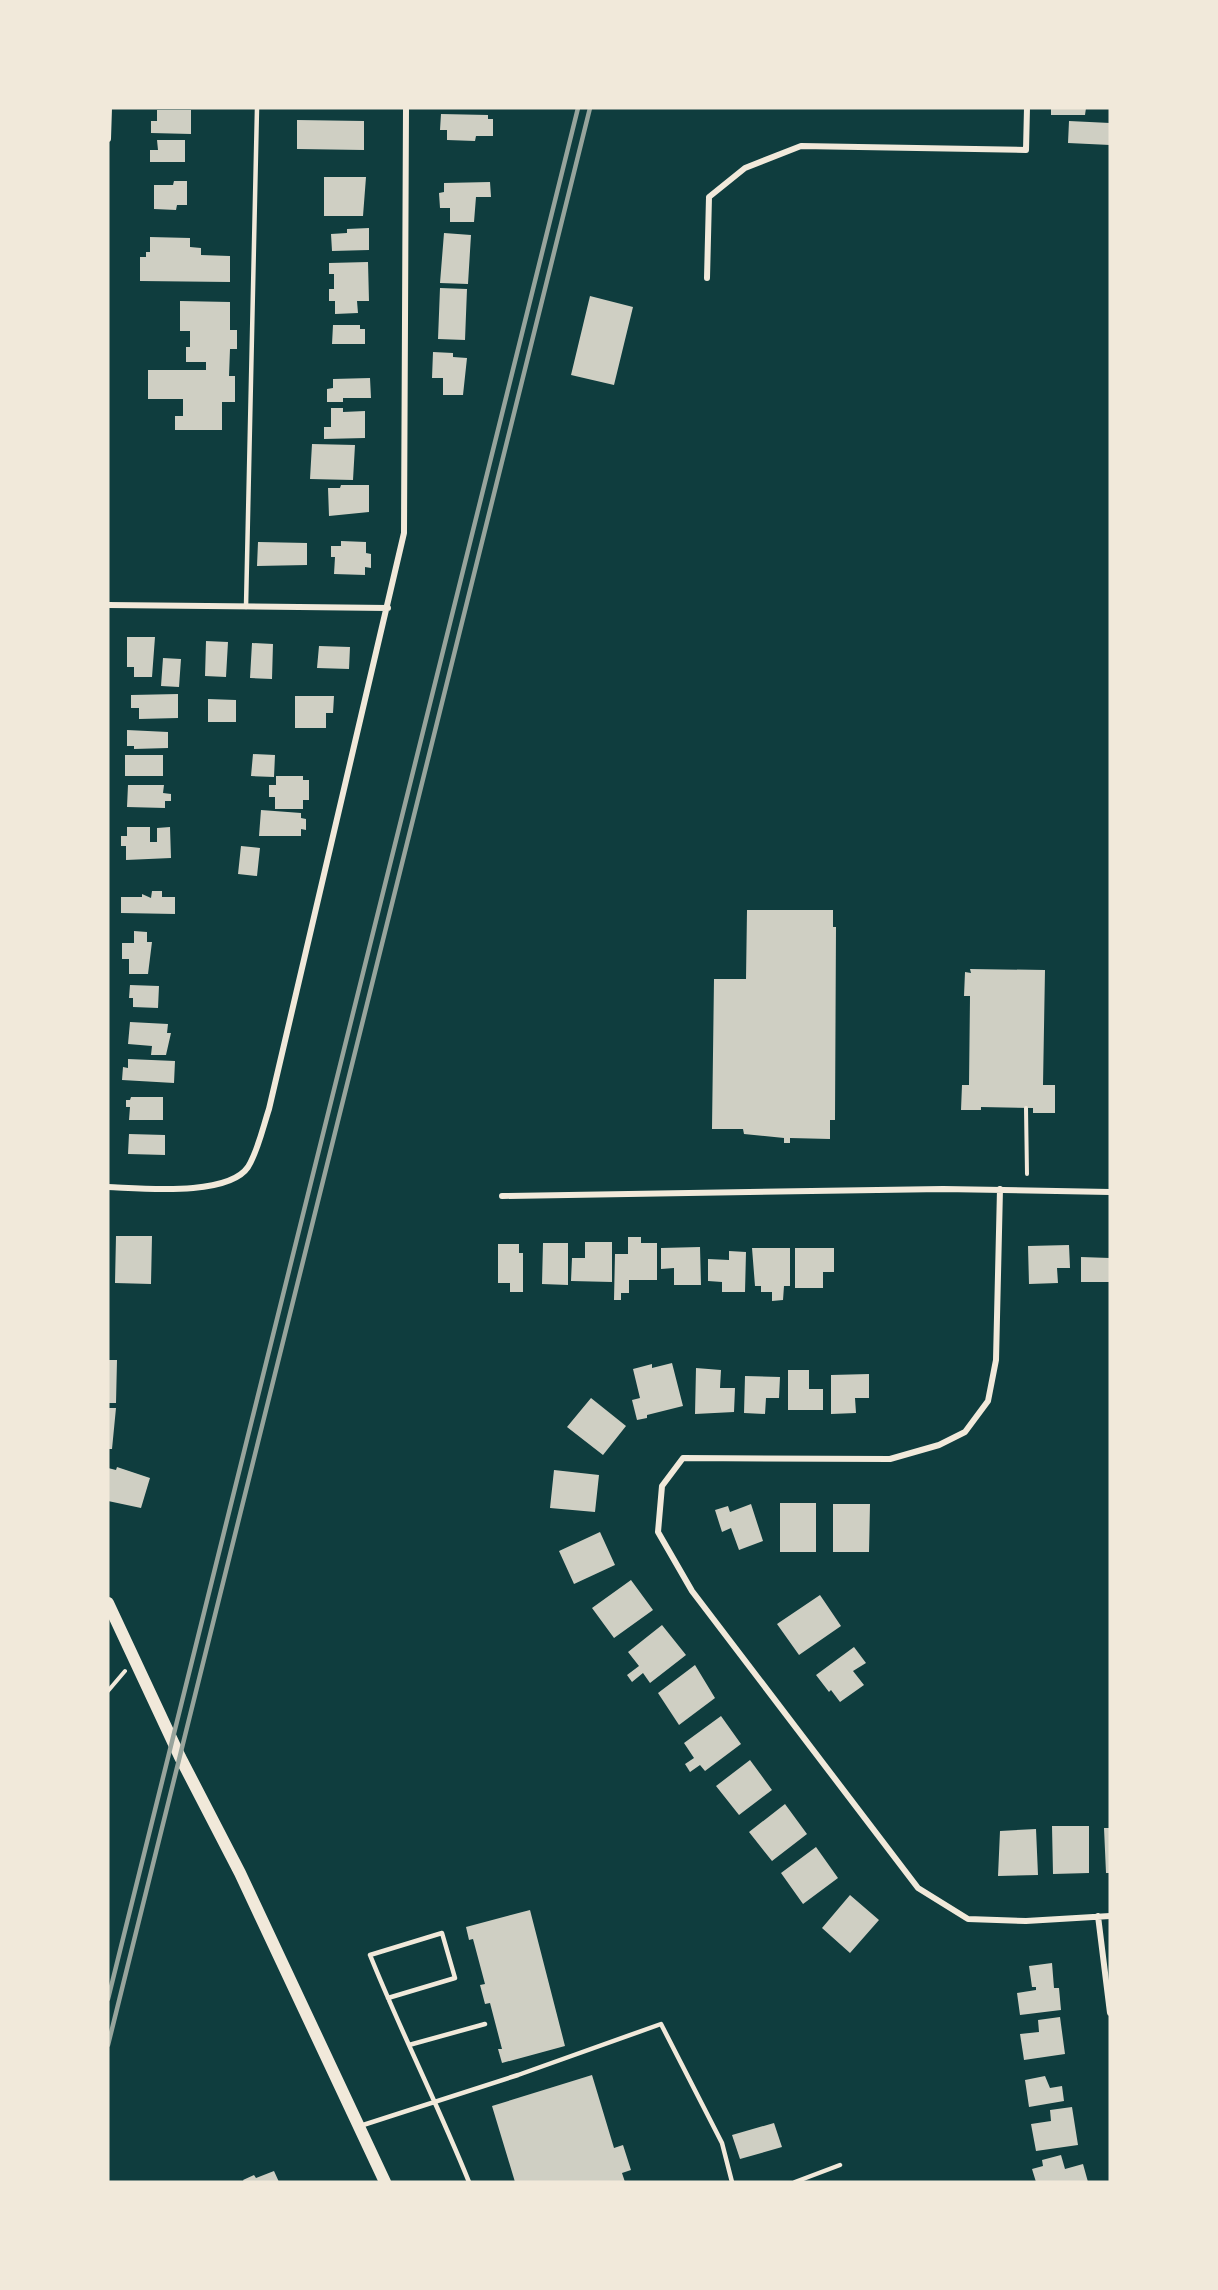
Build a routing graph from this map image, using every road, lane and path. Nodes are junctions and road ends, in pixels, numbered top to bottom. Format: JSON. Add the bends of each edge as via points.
{"nodes":[{"id":1,"x":109,"y":108,"type":"edge"},
{"id":2,"x":257,"y":108,"type":"edge"},
{"id":3,"x":406,"y":108,"type":"edge"},
{"id":4,"x":1027,"y":108,"type":"edge"},
{"id":5,"x":108,"y":139,"type":"edge"},
{"id":6,"x":707,"y":278,"type":"dead end"},
{"id":7,"x":108,"y":605,"type":"edge"},
{"id":8,"x":246,"y":607,"type":"junction"},
{"id":9,"x":388,"y":608,"type":"junction"},
{"id":10,"x":1026,"y":1108,"type":"dead end"},
{"id":11,"x":1027,"y":1174,"type":"dead end"},
{"id":12,"x":108,"y":1187,"type":"edge"},
{"id":13,"x":1000,"y":1189,"type":"junction"},
{"id":14,"x":1110,"y":1192,"type":"edge"},
{"id":15,"x":502,"y":1196,"type":"dead end"},
{"id":16,"x":108,"y":1603,"type":"edge"},
{"id":17,"x":135,"y":1660,"type":"junction"},
{"id":18,"x":108,"y":1691,"type":"edge"},
{"id":19,"x":1098,"y":1916,"type":"junction"},
{"id":20,"x":1110,"y":1916,"type":"edge"},
{"id":21,"x":388,"y":1998,"type":"junction"},
{"id":22,"x":1110,"y":2013,"type":"edge"},
{"id":23,"x":485,"y":2024,"type":"dead end"},
{"id":24,"x":409,"y":2045,"type":"junction"},
{"id":25,"x":437,"y":2101,"type":"junction"},
{"id":26,"x":359,"y":2126,"type":"junction"},
{"id":27,"x":840,"y":2165,"type":"dead end"},
{"id":28,"x":385,"y":2182,"type":"edge"},
{"id":29,"x":469,"y":2182,"type":"edge"},
{"id":30,"x":732,"y":2182,"type":"edge"},
{"id":31,"x":795,"y":2182,"type":"edge"}],
"edges":[{"from":1,"to":5,"type":"street"},
{"from":2,"to":8,"type":"lane"},
{"from":3,"to":9,"type":"street","via":[[404,533]]},
{"from":4,"to":6,"type":"street","via":[[1026,150],[801,146],[745,168],[709,197]]},
{"from":7,"to":8,"type":"street"},
{"from":8,"to":9,"type":"street"},
{"from":9,"to":12,"type":"street","via":[[269,1109],[248,1168],[226,1181],[193,1189]]},
{"from":10,"to":11,"type":"path"},
{"from":13,"to":14,"type":"street"},
{"from":13,"to":15,"type":"street"},
{"from":13,"to":19,"type":"street","via":[[996,1360],[988,1401],[965,1432],[939,1445],[890,1459],[683,1458],[662,1486],[658,1532],[692,1592],[918,1888],[968,1919],[1026,1921]]},
{"from":16,"to":17,"type":"main road"},
{"from":17,"to":18,"type":"path"},
{"from":17,"to":26,"type":"main road"},
{"from":19,"to":20,"type":"street"},
{"from":19,"to":22,"type":"street"},
{"from":21,"to":21,"type":"lane","via":[[370,1955],[442,1933],[455,1978]]},
{"from":21,"to":24,"type":"lane"},
{"from":23,"to":24,"type":"lane"},
{"from":24,"to":25,"type":"lane"},
{"from":25,"to":26,"type":"lane"},
{"from":25,"to":29,"type":"lane"},
{"from":25,"to":30,"type":"lane","via":[[661,2024],[722,2143]]},
{"from":26,"to":28,"type":"main road"},
{"from":27,"to":31,"type":"lane"}]}
